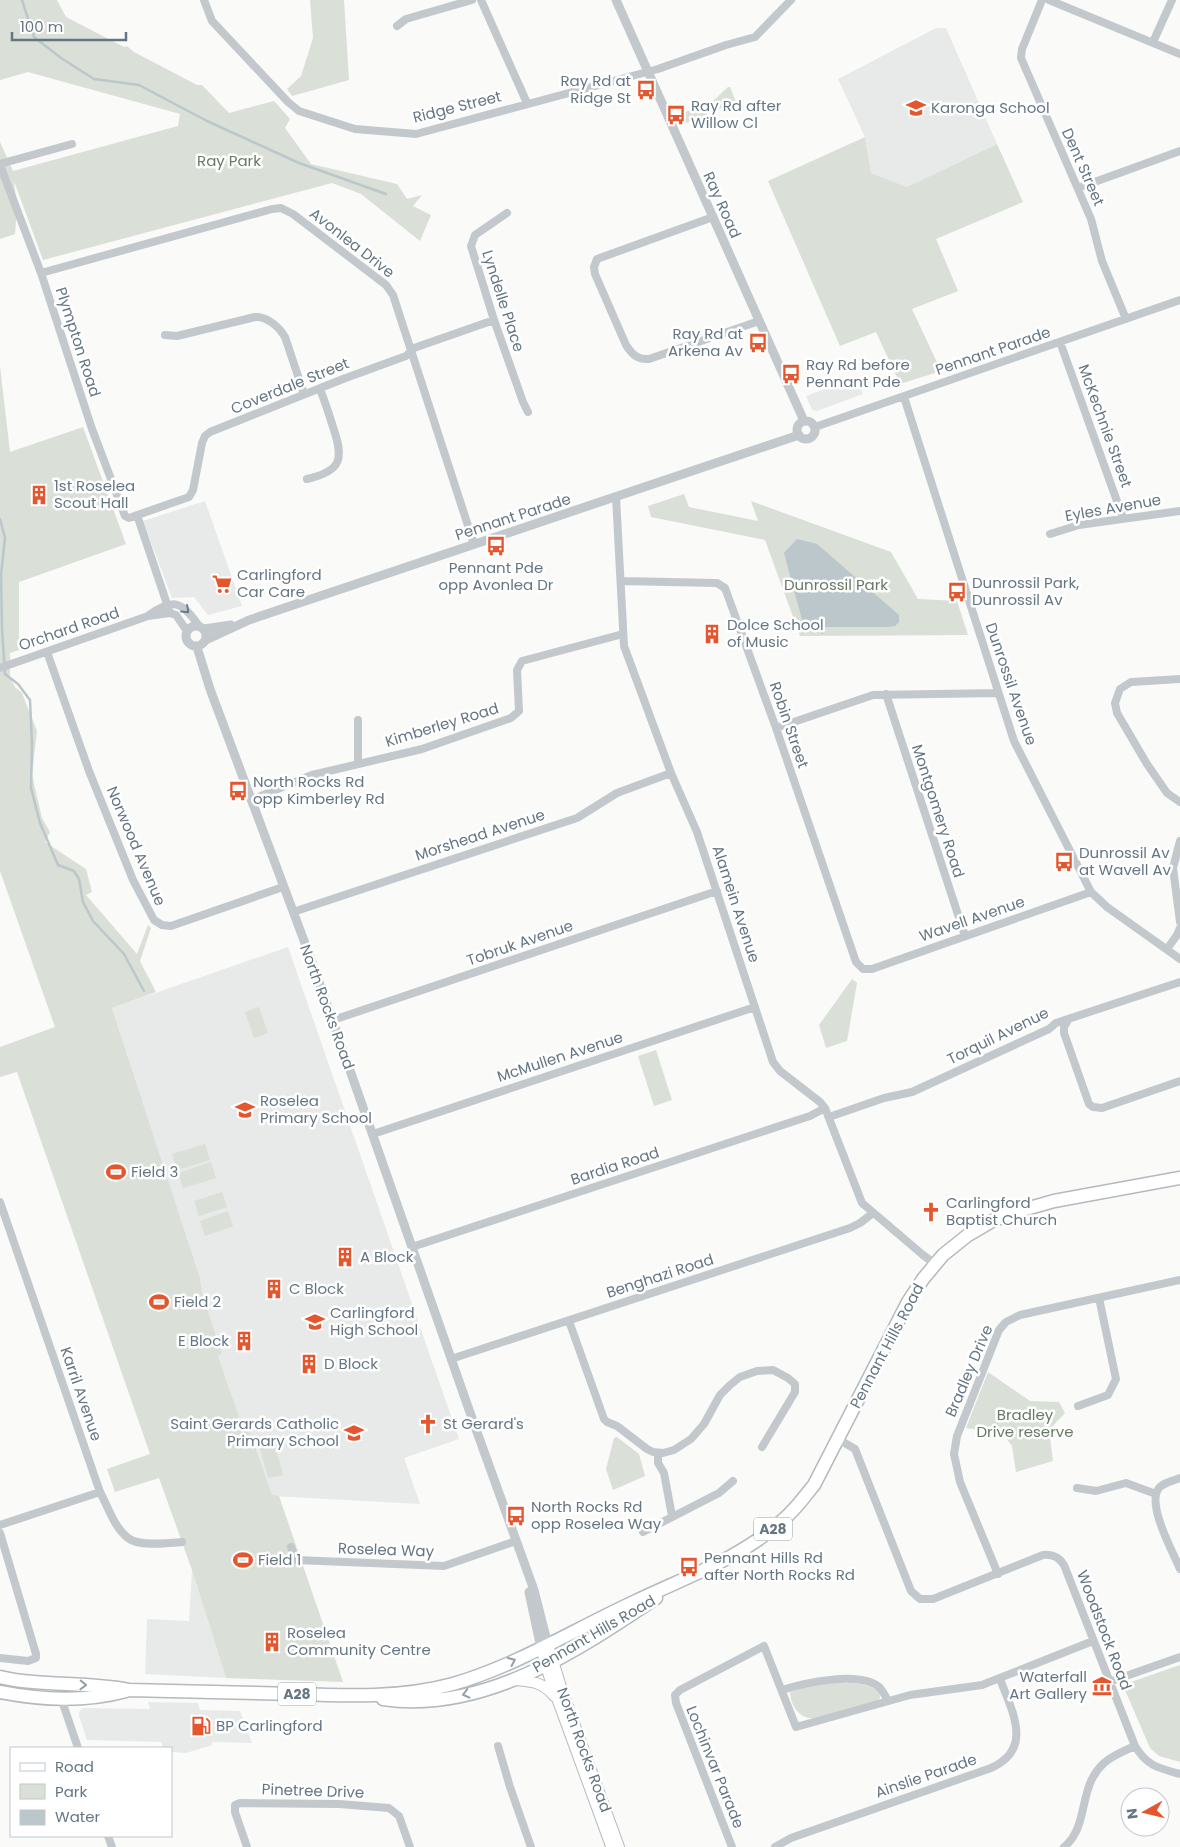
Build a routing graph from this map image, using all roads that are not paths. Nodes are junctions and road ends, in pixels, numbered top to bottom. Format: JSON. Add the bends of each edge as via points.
{"nodes":[{"id":1,"x":204,"y":0,"type":"edge"},
{"id":2,"x":472,"y":0,"type":"edge"},
{"id":3,"x":481,"y":0,"type":"edge"},
{"id":4,"x":616,"y":0,"type":"edge"},
{"id":5,"x":792,"y":0,"type":"edge"},
{"id":6,"x":1042,"y":0,"type":"edge"},
{"id":7,"x":1049,"y":0,"type":"edge"},
{"id":8,"x":1172,"y":0,"type":"edge"},
{"id":9,"x":397,"y":26,"type":"dead end"},
{"id":10,"x":1153,"y":42,"type":"junction"},
{"id":11,"x":1180,"y":54,"type":"edge"},
{"id":12,"x":648,"y":72,"type":"junction"},
{"id":13,"x":527,"y":103,"type":"junction"},
{"id":14,"x":72,"y":144,"type":"dead end"},
{"id":15,"x":1180,"y":151,"type":"edge"},
{"id":16,"x":0,"y":165,"type":"edge"},
{"id":17,"x":1078,"y":188,"type":"junction"},
{"id":18,"x":507,"y":213,"type":"dead end"},
{"id":19,"x":713,"y":217,"type":"junction"},
{"id":20,"x":41,"y":273,"type":"junction"},
{"id":21,"x":1180,"y":300,"type":"edge"},
{"id":22,"x":1126,"y":319,"type":"junction"},
{"id":23,"x":494,"y":320,"type":"junction"},
{"id":24,"x":759,"y":321,"type":"junction"},
{"id":25,"x":166,"y":335,"type":"dead end"},
{"id":26,"x":1060,"y":342,"type":"junction"},
{"id":27,"x":410,"y":352,"type":"junction"},
{"id":28,"x":320,"y":389,"type":"junction"},
{"id":29,"x":304,"y":394,"type":"junction"},
{"id":30,"x":904,"y":397,"type":"junction"},
{"id":31,"x":528,"y":412,"type":"dead end"},
{"id":32,"x":804,"y":421,"type":"junction"},
{"id":33,"x":815,"y":428,"type":"junction"},
{"id":34,"x":799,"y":435,"type":"junction"},
{"id":35,"x":307,"y":479,"type":"dead end"},
{"id":36,"x":616,"y":497,"type":"junction"},
{"id":37,"x":1180,"y":511,"type":"edge"},
{"id":38,"x":137,"y":515,"type":"junction"},
{"id":39,"x":1123,"y":518,"type":"junction"},
{"id":40,"x":1050,"y":534,"type":"dead end"},
{"id":41,"x":474,"y":544,"type":"junction"},
{"id":42,"x":621,"y":582,"type":"junction"},
{"id":43,"x":169,"y":609,"type":"junction"},
{"id":44,"x":236,"y":624,"type":"junction"},
{"id":45,"x":201,"y":627,"type":"junction"},
{"id":46,"x":187,"y":631,"type":"junction"},
{"id":47,"x":623,"y":634,"type":"junction"},
{"id":48,"x":206,"y":640,"type":"junction"},
{"id":49,"x":196,"y":647,"type":"junction"},
{"id":50,"x":47,"y":652,"type":"junction"},
{"id":51,"x":0,"y":668,"type":"edge"},
{"id":52,"x":1180,"y":679,"type":"edge"},
{"id":53,"x":998,"y":693,"type":"junction"},
{"id":54,"x":886,"y":694,"type":"junction"},
{"id":55,"x":358,"y":720,"type":"dead end"},
{"id":56,"x":776,"y":728,"type":"junction"},
{"id":57,"x":358,"y":764,"type":"junction"},
{"id":58,"x":671,"y":773,"type":"junction"},
{"id":59,"x":251,"y":800,"type":"junction"},
{"id":60,"x":1180,"y":802,"type":"edge"},
{"id":61,"x":1180,"y":841,"type":"edge"},
{"id":62,"x":283,"y":886,"type":"junction"},
{"id":63,"x":717,"y":891,"type":"junction"},
{"id":64,"x":1091,"y":892,"type":"junction"},
{"id":65,"x":293,"y":912,"type":"junction"},
{"id":66,"x":1180,"y":922,"type":"edge"},
{"id":67,"x":1180,"y":928,"type":"edge"},
{"id":68,"x":965,"y":936,"type":"junction"},
{"id":69,"x":1167,"y":949,"type":"junction"},
{"id":70,"x":1180,"y":959,"type":"edge"},
{"id":71,"x":863,"y":969,"type":"joint"},
{"id":72,"x":1180,"y":982,"type":"edge"},
{"id":73,"x":755,"y":1007,"type":"junction"},
{"id":74,"x":332,"y":1020,"type":"junction"},
{"id":75,"x":1068,"y":1020,"type":"junction"},
{"id":76,"x":1180,"y":1081,"type":"edge"},
{"id":77,"x":825,"y":1108,"type":"junction"},
{"id":78,"x":829,"y":1117,"type":"junction"},
{"id":79,"x":373,"y":1134,"type":"junction"},
{"id":80,"x":1180,"y":1178,"type":"edge"},
{"id":81,"x":0,"y":1202,"type":"edge"},
{"id":82,"x":873,"y":1213,"type":"junction"},
{"id":83,"x":412,"y":1247,"type":"junction"},
{"id":84,"x":935,"y":1264,"type":"junction"},
{"id":85,"x":1180,"y":1280,"type":"edge"},
{"id":86,"x":1099,"y":1298,"type":"junction"},
{"id":87,"x":569,"y":1321,"type":"junction"},
{"id":88,"x":451,"y":1359,"type":"junction"},
{"id":89,"x":1078,"y":1406,"type":"dead end"},
{"id":90,"x":838,"y":1439,"type":"junction"},
{"id":91,"x":762,"y":1447,"type":"dead end"},
{"id":92,"x":658,"y":1453,"type":"junction"},
{"id":93,"x":1180,"y":1478,"type":"edge"},
{"id":94,"x":732,"y":1481,"type":"dead end"},
{"id":95,"x":1077,"y":1488,"type":"dead end"},
{"id":96,"x":100,"y":1492,"type":"junction"},
{"id":97,"x":1156,"y":1494,"type":"junction"},
{"id":98,"x":672,"y":1516,"type":"junction"},
{"id":99,"x":0,"y":1525,"type":"edge"},
{"id":100,"x":643,"y":1532,"type":"dead end"},
{"id":101,"x":0,"y":1533,"type":"edge"},
{"id":102,"x":516,"y":1541,"type":"junction"},
{"id":103,"x":182,"y":1542,"type":"dead end"},
{"id":104,"x":291,"y":1547,"type":"dead end"},
{"id":105,"x":1180,"y":1569,"type":"edge"},
{"id":106,"x":998,"y":1574,"type":"junction"},
{"id":107,"x":676,"y":1584,"type":"junction"},
{"id":108,"x":1092,"y":1641,"type":"junction"},
{"id":109,"x":545,"y":1646,"type":"junction"},
{"id":110,"x":1180,"y":1657,"type":"edge"},
{"id":111,"x":0,"y":1658,"type":"edge"},
{"id":112,"x":549,"y":1664,"type":"junction"},
{"id":113,"x":0,"y":1677,"type":"edge"},
{"id":114,"x":1000,"y":1679,"type":"junction"},
{"id":115,"x":513,"y":1680,"type":"junction"},
{"id":116,"x":1109,"y":1682,"type":"junction"},
{"id":117,"x":34,"y":1683,"type":"junction"},
{"id":118,"x":129,"y":1690,"type":"junction"},
{"id":119,"x":782,"y":1690,"type":"junction"},
{"id":120,"x":0,"y":1692,"type":"edge"},
{"id":121,"x":363,"y":1696,"type":"junction"},
{"id":122,"x":61,"y":1698,"type":"junction"},
{"id":123,"x":558,"y":1700,"type":"junction"},
{"id":124,"x":888,"y":1701,"type":"junction"},
{"id":125,"x":498,"y":1746,"type":"dead end"},
{"id":126,"x":1135,"y":1746,"type":"junction"},
{"id":127,"x":78,"y":1747,"type":"edge"},
{"id":128,"x":1180,"y":1774,"type":"edge"},
{"id":129,"x":247,"y":1847,"type":"edge"},
{"id":130,"x":410,"y":1847,"type":"edge"},
{"id":131,"x":530,"y":1847,"type":"edge"},
{"id":132,"x":612,"y":1847,"type":"edge"},
{"id":133,"x":619,"y":1847,"type":"edge"},
{"id":134,"x":732,"y":1847,"type":"edge"},
{"id":135,"x":775,"y":1847,"type":"edge"},
{"id":136,"x":1064,"y":1847,"type":"edge"}],
"edges":[{"from":1,"to":13,"type":"street","name":"Ridge Street","via":[[212,21],[288,102],[299,111],[317,117],[355,129],[416,134]]},
{"from":2,"to":9,"type":"street","via":[[406,19]]},
{"from":3,"to":13,"type":"street"},
{"from":4,"to":12,"type":"street","name":"Ray Road"},
{"from":5,"to":12,"type":"street","name":"Ridge Street","via":[[755,37]]},
{"from":6,"to":17,"type":"street","name":"Dent Street","via":[[1022,49],[1022,58]]},
{"from":7,"to":10,"type":"street"},
{"from":8,"to":10,"type":"street"},
{"from":10,"to":11,"type":"street"},
{"from":12,"to":13,"type":"street","name":"Ridge Street"},
{"from":12,"to":19,"type":"street","name":"Ray Road"},
{"from":14,"to":16,"type":"street"},
{"from":15,"to":17,"type":"street"},
{"from":16,"to":20,"type":"street","name":"Plympton Road"},
{"from":17,"to":22,"type":"street","name":"Dent Street","via":[[1091,219],[1102,261]]},
{"from":18,"to":23,"type":"street","name":"Lyndelle Place","via":[[477,233],[471,243]]},
{"from":19,"to":24,"type":"street","name":"Ray Road"},
{"from":19,"to":24,"type":"street","via":[[597,258],[595,274],[626,345],[636,357],[649,359]]},
{"from":20,"to":27,"type":"street","name":"Avonlea Drive","via":[[280,208],[293,214],[386,285],[393,295]]},
{"from":20,"to":38,"type":"street","name":"Plympton Road","via":[[92,429],[125,516]]},
{"from":21,"to":22,"type":"street","name":"Pennant Parade"},
{"from":22,"to":26,"type":"street","name":"Pennant Parade"},
{"from":23,"to":27,"type":"street","name":"Coverdale Street"},
{"from":23,"to":31,"type":"street","name":"Lyndelle Place"},
{"from":24,"to":32,"type":"street","name":"Ray Road"},
{"from":25,"to":29,"type":"street","via":[[177,336],[255,316],[265,318],[285,336]]},
{"from":26,"to":30,"type":"street","name":"Pennant Parade"},
{"from":26,"to":39,"type":"street","name":"McKechnie Street"},
{"from":27,"to":28,"type":"street","name":"Coverdale Street"},
{"from":27,"to":41,"type":"street","name":"Avonlea Drive"},
{"from":28,"to":29,"type":"street","name":"Coverdale Street"},
{"from":28,"to":35,"type":"street","via":[[340,454],[329,471]]},
{"from":29,"to":38,"type":"street","name":"Coverdale Street","via":[[208,434],[202,443],[189,497]]},
{"from":30,"to":33,"type":"street","name":"Pennant Parade"},
{"from":30,"to":53,"type":"street","name":"Dunrossil Avenue"},
{"from":32,"to":33,"type":"street","via":[[812,423]]},
{"from":32,"to":34,"type":"street","via":[[798,426]]},
{"from":33,"to":34,"type":"street","via":[[811,438]]},
{"from":34,"to":36,"type":"street","name":"Pennant Parade"},
{"from":36,"to":41,"type":"street","name":"Pennant Parade"},
{"from":36,"to":42,"type":"street","name":"Alamein Avenue"},
{"from":37,"to":39,"type":"street","name":"Eyles Avenue"},
{"from":38,"to":43,"type":"street"},
{"from":39,"to":40,"type":"street","name":"Eyles Avenue","via":[[1079,525]]},
{"from":41,"to":44,"type":"street","name":"Pennant Parade"},
{"from":42,"to":47,"type":"street","name":"Alamein Avenue"},
{"from":42,"to":56,"type":"street","name":"Robin Street","via":[[717,583],[725,588]]},
{"from":43,"to":45,"type":"street","one_way":true,"via":[[181,605]]},
{"from":43,"to":46,"type":"street"},
{"from":43,"to":50,"type":"street","name":"Orchard Road"},
{"from":44,"to":45,"type":"street","name":"Pennant Parade"},
{"from":44,"to":48,"type":"street","name":"Pennant Parade"},
{"from":45,"to":46,"type":"street"},
{"from":45,"to":48,"type":"street","via":[[207,635]]},
{"from":46,"to":49,"type":"street","via":[[188,643]]},
{"from":47,"to":57,"type":"street","name":"Kimberley Road","via":[[522,661],[517,670],[519,711],[511,718],[422,749]]},
{"from":47,"to":58,"type":"street","name":"Alamein Avenue","via":[[624,646]]},
{"from":48,"to":49,"type":"street"},
{"from":49,"to":59,"type":"street","name":"North Rocks Road"},
{"from":50,"to":51,"type":"street","name":"Orchard Road"},
{"from":50,"to":62,"type":"street","name":"Norwood Avenue","via":[[89,771],[133,880],[154,920],[171,926]]},
{"from":52,"to":60,"type":"street","via":[[1131,682],[1120,689],[1115,703],[1117,713],[1147,764],[1167,793]]},
{"from":53,"to":54,"type":"street"},
{"from":53,"to":64,"type":"street","name":"Dunrossil Avenue","via":[[1014,741]]},
{"from":54,"to":56,"type":"street","via":[[873,695]]},
{"from":54,"to":68,"type":"street","name":"Montgomery Road"},
{"from":55,"to":57,"type":"street"},
{"from":56,"to":71,"type":"street","name":"Robin Street","via":[[854,957]]},
{"from":57,"to":59,"type":"street","name":"Kimberley Road","via":[[312,775]]},
{"from":58,"to":63,"type":"street","name":"Alamein Avenue","via":[[697,832]]},
{"from":58,"to":65,"type":"street","name":"Morshead Avenue","via":[[617,793],[577,818]]},
{"from":59,"to":62,"type":"street","name":"North Rocks Road"},
{"from":61,"to":66,"type":"street","via":[[1173,868]]},
{"from":62,"to":65,"type":"street","name":"North Rocks Road"},
{"from":63,"to":73,"type":"street","name":"Alamein Avenue"},
{"from":63,"to":74,"type":"street","name":"Tobruk Avenue"},
{"from":64,"to":68,"type":"street","name":"Wavell Avenue"},
{"from":64,"to":69,"type":"street","name":"Dunrossil Avenue"},
{"from":65,"to":74,"type":"street","name":"North Rocks Road"},
{"from":67,"to":69,"type":"street"},
{"from":68,"to":71,"type":"street","name":"Wavell Avenue","via":[[872,969]]},
{"from":69,"to":70,"type":"street","name":"Dunrossil Avenue"},
{"from":72,"to":75,"type":"street","name":"Torquil Avenue"},
{"from":73,"to":77,"type":"street","name":"Alamein Avenue","via":[[775,1065]]},
{"from":73,"to":79,"type":"street","name":"McMullen Avenue"},
{"from":74,"to":79,"type":"street","name":"North Rocks Road"},
{"from":75,"to":76,"type":"street","via":[[1064,1033],[1093,1108],[1102,1108]]},
{"from":75,"to":78,"type":"street","name":"Torquil Avenue","via":[[912,1092]]},
{"from":77,"to":78,"type":"street","name":"Alamein Avenue"},
{"from":77,"to":83,"type":"street","name":"Bardia Road","via":[[810,1116]]},
{"from":78,"to":82,"type":"street","name":"Alamein Avenue","via":[[858,1196]]},
{"from":79,"to":83,"type":"street","name":"North Rocks Road"},
{"from":80,"to":84,"type":"highway","name":"Pennant Hills Road","number":"A28","via":[[1054,1201],[1012,1213],[968,1235]]},
{"from":81,"to":96,"type":"street","name":"Karril Avenue"},
{"from":82,"to":84,"type":"street","name":"Alamein Avenue"},
{"from":82,"to":87,"type":"street","name":"Benghazi Road","via":[[850,1228]]},
{"from":83,"to":88,"type":"street","name":"North Rocks Road"},
{"from":84,"to":90,"type":"highway","name":"Pennant Hills Road","number":"A28","via":[[908,1302]]},
{"from":85,"to":86,"type":"street","name":"Bradley Drive"},
{"from":86,"to":89,"type":"street","via":[[1116,1379],[1108,1395]]},
{"from":86,"to":106,"type":"street","name":"Bradley Drive","via":[[1020,1315],[1002,1326],[957,1436],[954,1454],[960,1482]]},
{"from":87,"to":88,"type":"street","name":"Benghazi Road"},
{"from":87,"to":92,"type":"street","via":[[604,1419]]},
{"from":88,"to":102,"type":"street","name":"North Rocks Road"},
{"from":90,"to":106,"type":"street","name":"Woodstock Road","via":[[854,1449],[915,1596],[930,1600]]},
{"from":90,"to":107,"type":"highway","name":"Pennant Hills Road","number":"A28","via":[[814,1485],[785,1518],[749,1546]]},
{"from":91,"to":92,"type":"street","via":[[796,1389],[792,1382],[772,1370],[750,1373],[735,1380],[720,1395],[704,1424],[691,1439],[674,1450]]},
{"from":92,"to":98,"type":"street"},
{"from":93,"to":97,"type":"street","via":[[1164,1485]]},
{"from":94,"to":98,"type":"street","via":[[719,1492]]},
{"from":95,"to":97,"type":"street","via":[[1096,1491],[1126,1483]]},
{"from":96,"to":99,"type":"street"},
{"from":96,"to":103,"type":"street","name":"Karril Avenue","via":[[115,1522],[129,1539],[152,1544]]},
{"from":97,"to":105,"type":"street","via":[[1156,1510]]},
{"from":98,"to":100,"type":"street"},
{"from":101,"to":111,"type":"street","via":[[36,1650],[36,1658],[28,1661]]},
{"from":102,"to":104,"type":"street","name":"Roselea Way","via":[[444,1566],[296,1560]]},
{"from":102,"to":109,"type":"street","name":"North Rocks Road","via":[[534,1590]]},
{"from":106,"to":108,"type":"street","name":"Woodstock Road","via":[[1043,1555],[1058,1559],[1064,1565]]},
{"from":107,"to":109,"type":"highway","name":"Pennant Hills Road","number":"A28"},
{"from":107,"to":112,"type":"highway","name":"Pennant Hills Road","number":"A28"},
{"from":108,"to":114,"type":"street","name":"Lochinvar Parade"},
{"from":108,"to":116,"type":"street","name":"Woodstock Road"},
{"from":109,"to":112,"type":"main road","name":"North Rocks Road"},
{"from":121,"to":109,"type":"highway","name":"Pennant Hills Road","number":"A28","one_way":true,"via":[[453,1684],[499,1668]]},
{"from":110,"to":116,"type":"street"},
{"from":112,"to":115,"type":"highway","name":"Pennant Hills Road","number":"A28"},
{"from":112,"to":123,"type":"main road","name":"North Rocks Road"},
{"from":112,"to":133,"type":"main road","name":"North Rocks Road"},
{"from":113,"to":117,"type":"highway","name":"Pennant Hills Road","number":"A28"},
{"from":114,"to":124,"type":"street","name":"Lochinvar Parade","via":[[979,1686],[913,1694]]},
{"from":114,"to":135,"type":"street","name":"Ainslie Parade","via":[[1017,1729],[1013,1749],[1004,1760],[991,1768],[791,1838]]},
{"from":115,"to":121,"type":"highway","name":"Pennant Hills Road","number":"A28","one_way":true,"via":[[438,1700],[404,1702]]},
{"from":115,"to":123,"type":"main road","via":[[540,1684]]},
{"from":116,"to":126,"type":"street","name":"Woodstock Road"},
{"from":117,"to":118,"type":"highway","name":"Pennant Hills Road","number":"A28","one_way":true,"via":[[107,1685]]},
{"from":117,"to":122,"type":"highway","via":[[56,1691]]},
{"from":118,"to":121,"type":"highway","name":"Pennant Hills Road","number":"A28"},
{"from":118,"to":122,"type":"highway","name":"Pennant Hills Road","number":"A28","via":[[107,1696]]},
{"from":119,"to":124,"type":"street","via":[[815,1681],[861,1680],[880,1688]]},
{"from":119,"to":124,"type":"street","name":"Lochinvar Parade","via":[[796,1726]]},
{"from":119,"to":134,"type":"street","name":"Lochinvar Parade","via":[[764,1646],[675,1695]]},
{"from":120,"to":122,"type":"highway","name":"Pennant Hills Road","number":"A28"},
{"from":122,"to":127,"type":"street"},
{"from":123,"to":132,"type":"main road","name":"North Rocks Road"},
{"from":125,"to":131,"type":"street"},
{"from":126,"to":128,"type":"street","name":"Woodstock Road","via":[[1142,1758],[1154,1766]]},
{"from":126,"to":136,"type":"street","via":[[1111,1757],[1097,1770],[1086,1790],[1077,1829]]},
{"from":129,"to":130,"type":"street","name":"Pinetree Drive","via":[[235,1812],[235,1805],[240,1803],[389,1808],[399,1816]]}]}
